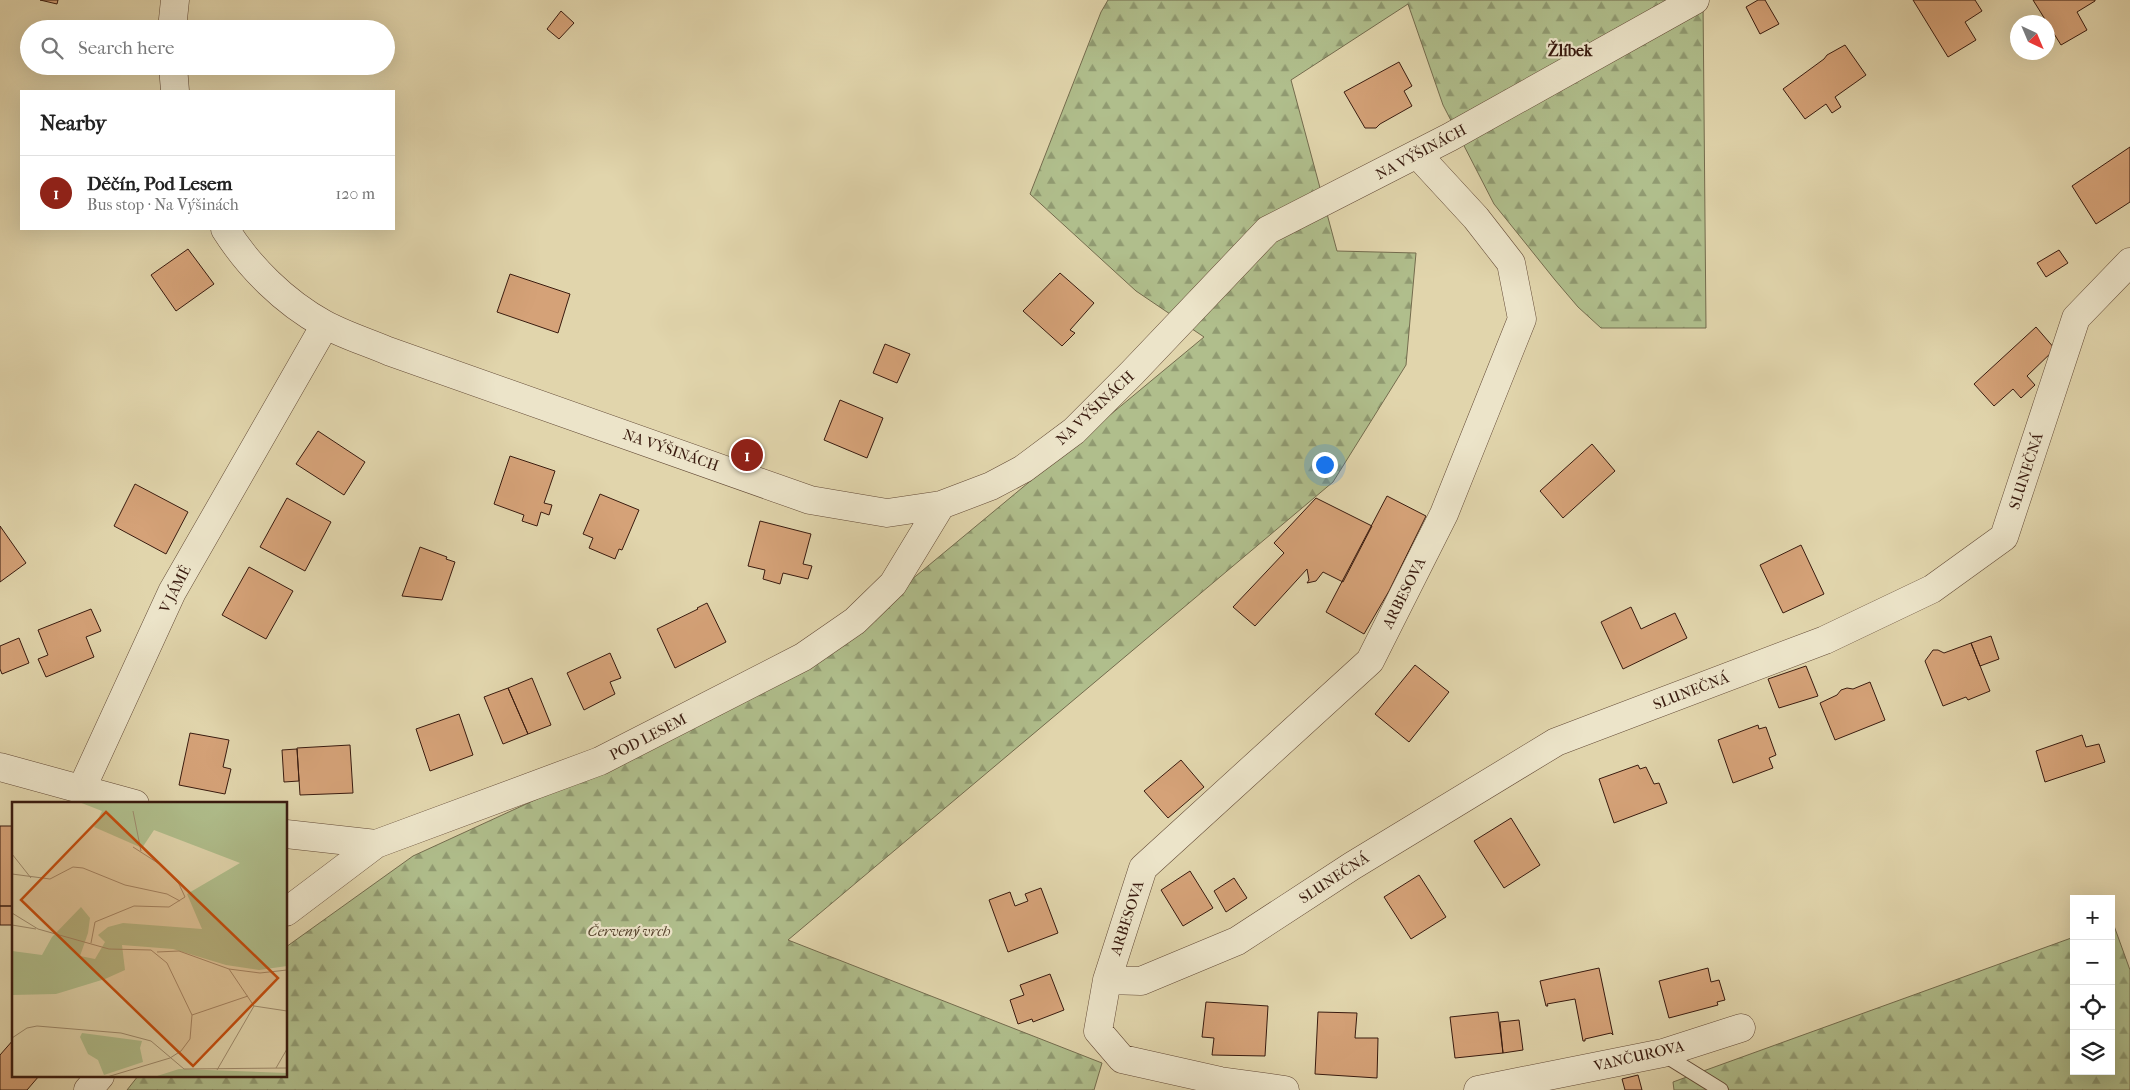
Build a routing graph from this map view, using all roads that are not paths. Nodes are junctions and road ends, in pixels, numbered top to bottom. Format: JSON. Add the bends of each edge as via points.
{"nodes":[{"id":1,"x":175,"y":0,"type":"edge"},
{"id":2,"x":1695,"y":0,"type":"edge"},
{"id":3,"x":173,"y":20,"type":"edge"},
{"id":4,"x":174,"y":75,"type":"edge"},
{"id":5,"x":175,"y":90,"type":"edge"},
{"id":6,"x":1417,"y":154,"type":"junction"},
{"id":7,"x":226,"y":230,"type":"edge"},
{"id":8,"x":2130,"y":262,"type":"edge"},
{"id":9,"x":325,"y":325,"type":"junction"},
{"id":10,"x":940,"y":505,"type":"junction"},
{"id":11,"x":0,"y":767,"type":"edge"},
{"id":12,"x":82,"y":788,"type":"junction"},
{"id":13,"x":128,"y":802,"type":"edge"},
{"id":14,"x":288,"y":834,"type":"edge"},
{"id":15,"x":376,"y":844,"type":"junction"},
{"id":16,"x":288,"y":910,"type":"edge"},
{"id":17,"x":1107,"y":980,"type":"junction"},
{"id":18,"x":1741,"y":1028,"type":"dead end"},
{"id":19,"x":1663,"y":1054,"type":"junction"},
{"id":20,"x":98,"y":1078,"type":"edge"},
{"id":21,"x":88,"y":1090,"type":"edge"},
{"id":22,"x":1285,"y":1090,"type":"edge"},
{"id":23,"x":1478,"y":1090,"type":"edge"},
{"id":24,"x":1722,"y":1090,"type":"edge"}],
"edges":[{"from":1,"to":3,"type":"street"},
{"from":2,"to":6,"type":"street","name":"NA VÝŠINÁCH"},
{"from":4,"to":5,"type":"street"},
{"from":6,"to":10,"type":"street","name":"NA VÝŠINÁCH","via":[[1268,230],[1074,430],[1023,469],[991,486]]},
{"from":6,"to":17,"type":"street","name":"ARBESOVA","via":[[1512,263],[1522,319],[1444,514],[1370,661],[1143,868]]},
{"from":7,"to":9,"type":"street","name":"NA VÝŠINÁCH","via":[[270,284],[294,306]]},
{"from":8,"to":17,"type":"street","name":"SLUNEČNÁ","via":[[2076,318],[2004,537],[1932,588],[1825,640],[1556,742],[1352,866],[1237,941],[1140,981]]},
{"from":9,"to":10,"type":"street","name":"NA VÝŠINÁCH","via":[[388,351],[810,500],[886,513]]},
{"from":9,"to":12,"type":"street","name":"V JÁMĚ","via":[[172,592]]},
{"from":10,"to":15,"type":"street","name":"POD LESEM","via":[[893,584],[855,621],[803,657],[600,761]]},
{"from":11,"to":12,"type":"street"},
{"from":12,"to":13,"type":"street"},
{"from":14,"to":15,"type":"street","name":"POD LESEM"},
{"from":15,"to":16,"type":"street"},
{"from":17,"to":22,"type":"street","via":[[1098,1031],[1122,1059],[1220,1081]]},
{"from":18,"to":19,"type":"street","name":"VANČUROVA"},
{"from":19,"to":23,"type":"street","name":"VANČUROVA"},
{"from":19,"to":24,"type":"lane"},
{"from":20,"to":21,"type":"street"}]}
